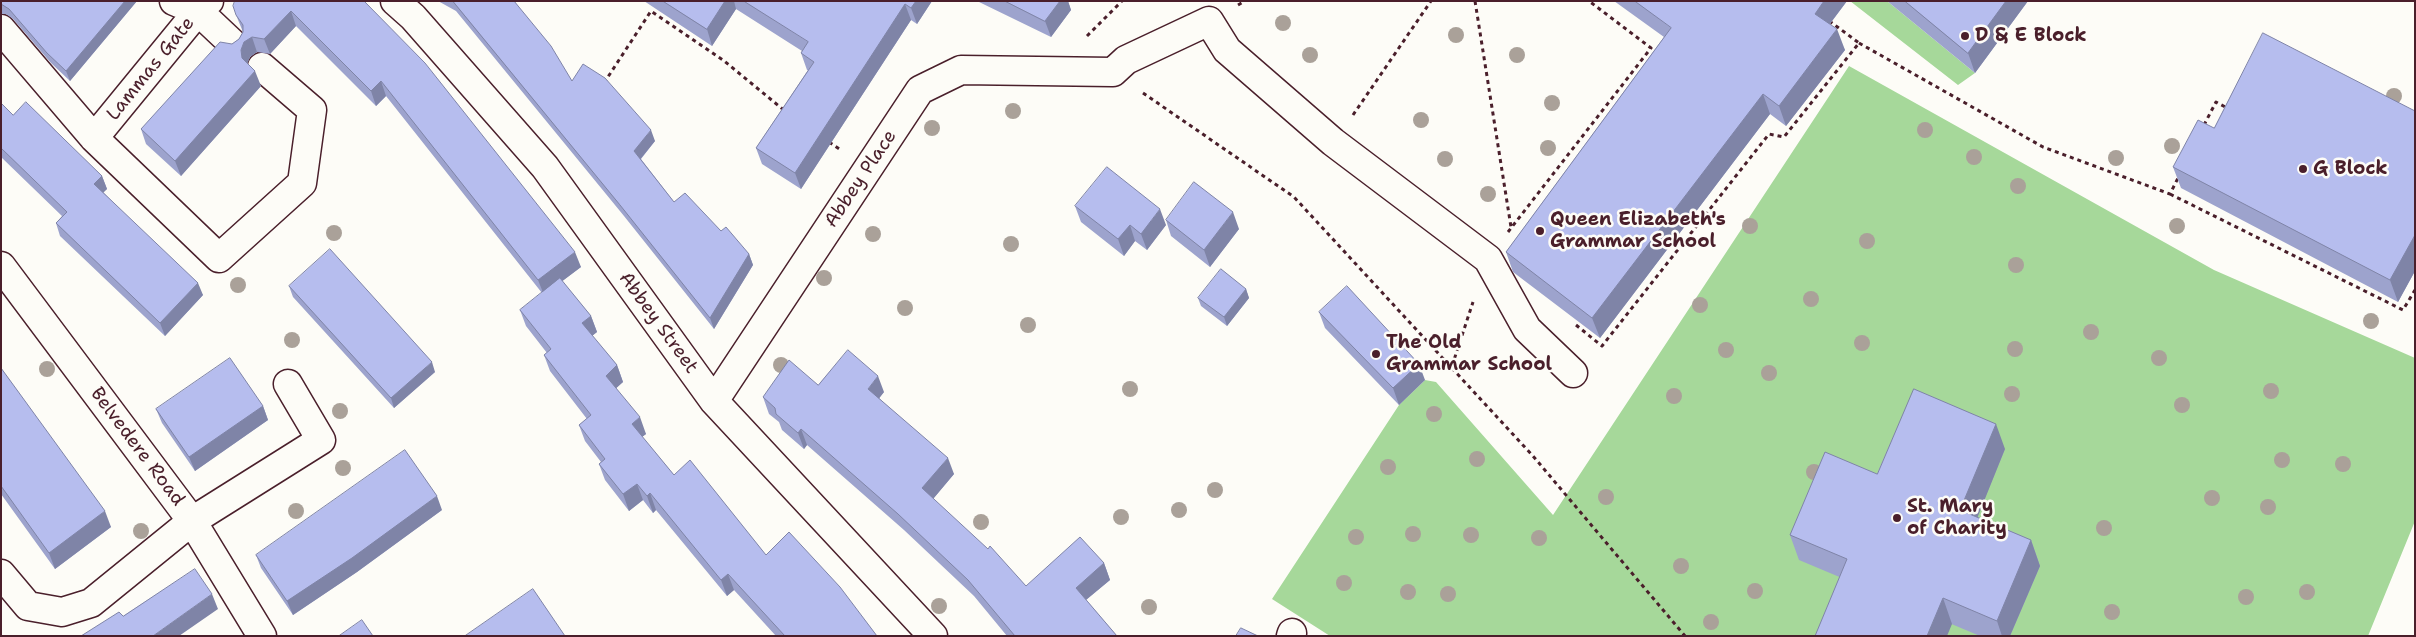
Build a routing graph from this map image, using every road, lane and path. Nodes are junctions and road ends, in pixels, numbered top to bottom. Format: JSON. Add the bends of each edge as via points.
{"nodes":[{"id":1,"x":395,"y":1,"type":"edge"},
{"id":2,"x":1122,"y":1,"type":"edge"},
{"id":3,"x":1431,"y":1,"type":"edge"},
{"id":4,"x":1475,"y":1,"type":"edge"},
{"id":5,"x":1589,"y":1,"type":"edge"},
{"id":6,"x":194,"y":4,"type":"edge"},
{"id":7,"x":1214,"y":11,"type":"edge"},
{"id":8,"x":1823,"y":16,"type":"edge"},
{"id":9,"x":1,"y":29,"type":"edge"},
{"id":10,"x":1859,"y":43,"type":"junction"},
{"id":11,"x":233,"y":44,"type":"edge"},
{"id":12,"x":262,"y":66,"type":"dead end"},
{"id":13,"x":1074,"y":70,"type":"junction"},
{"id":14,"x":1113,"y":72,"type":"junction"},
{"id":15,"x":603,"y":86,"type":"edge"},
{"id":16,"x":2233,"y":101,"type":"edge"},
{"id":17,"x":2229,"y":109,"type":"junction"},
{"id":18,"x":786,"y":112,"type":"edge"},
{"id":19,"x":2235,"y":112,"type":"edge"},
{"id":20,"x":2203,"y":127,"type":"edge"},
{"id":21,"x":94,"y":138,"type":"junction"},
{"id":22,"x":824,"y":138,"type":"edge"},
{"id":23,"x":1333,"y":142,"type":"junction"},
{"id":24,"x":869,"y":167,"type":"junction"},
{"id":25,"x":2183,"y":169,"type":"edge"},
{"id":26,"x":2170,"y":194,"type":"junction"},
{"id":27,"x":1511,"y":228,"type":"junction"},
{"id":28,"x":1488,"y":259,"type":"junction"},
{"id":29,"x":1,"y":266,"type":"edge"},
{"id":30,"x":2415,"y":290,"type":"edge"},
{"id":31,"x":1572,"y":322,"type":"edge"},
{"id":32,"x":1452,"y":366,"type":"junction"},
{"id":33,"x":1572,"y":373,"type":"dead end"},
{"id":34,"x":288,"y":384,"type":"dead end"},
{"id":35,"x":714,"y":401,"type":"junction"},
{"id":36,"x":192,"y":521,"type":"junction"},
{"id":37,"x":1,"y":574,"type":"edge"},
{"id":38,"x":262,"y":636,"type":"edge"},
{"id":39,"x":933,"y":636,"type":"edge"},
{"id":40,"x":1685,"y":636,"type":"edge"}],
"edges":[{"from":1,"to":35,"type":"street","name":"Abbey Street","via":[[413,17],[545,167]]},
{"from":2,"to":13,"type":"path","via":[[1086,37]]},
{"from":3,"to":23,"type":"path"},
{"from":4,"to":27,"type":"path"},
{"from":5,"to":27,"type":"path","via":[[1651,48]]},
{"from":6,"to":11,"type":"street"},
{"from":6,"to":21,"type":"street","name":"Lammas Gate"},
{"from":7,"to":14,"type":"street","via":[[1126,60]]},
{"from":7,"to":23,"type":"street","via":[[1227,50]]},
{"from":8,"to":10,"type":"path"},
{"from":9,"to":21,"type":"street","name":"Lammas Gate"},
{"from":10,"to":26,"type":"path","via":[[2043,147]]},
{"from":10,"to":31,"type":"path","via":[[1784,136],[1769,134],[1602,346]]},
{"from":12,"to":21,"type":"street","name":"Lammas Gate","via":[[312,110],[302,183],[219,258]]},
{"from":13,"to":14,"type":"street","name":"Abbey Place"},
{"from":13,"to":24,"type":"street","name":"Abbey Place","via":[[961,70],[920,90]]},
{"from":14,"to":32,"type":"path","via":[[1294,197]]},
{"from":15,"to":18,"type":"path","via":[[651,11],[723,60]]},
{"from":16,"to":17,"type":"path"},
{"from":17,"to":19,"type":"path"},
{"from":17,"to":20,"type":"path","via":[[2216,102]]},
{"from":22,"to":24,"type":"path"},
{"from":23,"to":28,"type":"street"},
{"from":24,"to":35,"type":"street","name":"Abbey Place"},
{"from":25,"to":26,"type":"path"},
{"from":26,"to":30,"type":"path","via":[[2403,310]]},
{"from":27,"to":28,"type":"path"},
{"from":28,"to":32,"type":"path"},
{"from":28,"to":33,"type":"street","via":[[1527,329]]},
{"from":29,"to":36,"type":"street","name":"Belvedere Road"},
{"from":32,"to":40,"type":"path"},
{"from":34,"to":36,"type":"street","via":[[321,440]]},
{"from":35,"to":39,"type":"street","name":"Abbey Street"},
{"from":36,"to":37,"type":"street","via":[[92,603],[62,612],[28,606]]},
{"from":36,"to":38,"type":"street","name":"Belvedere Road"}]}
